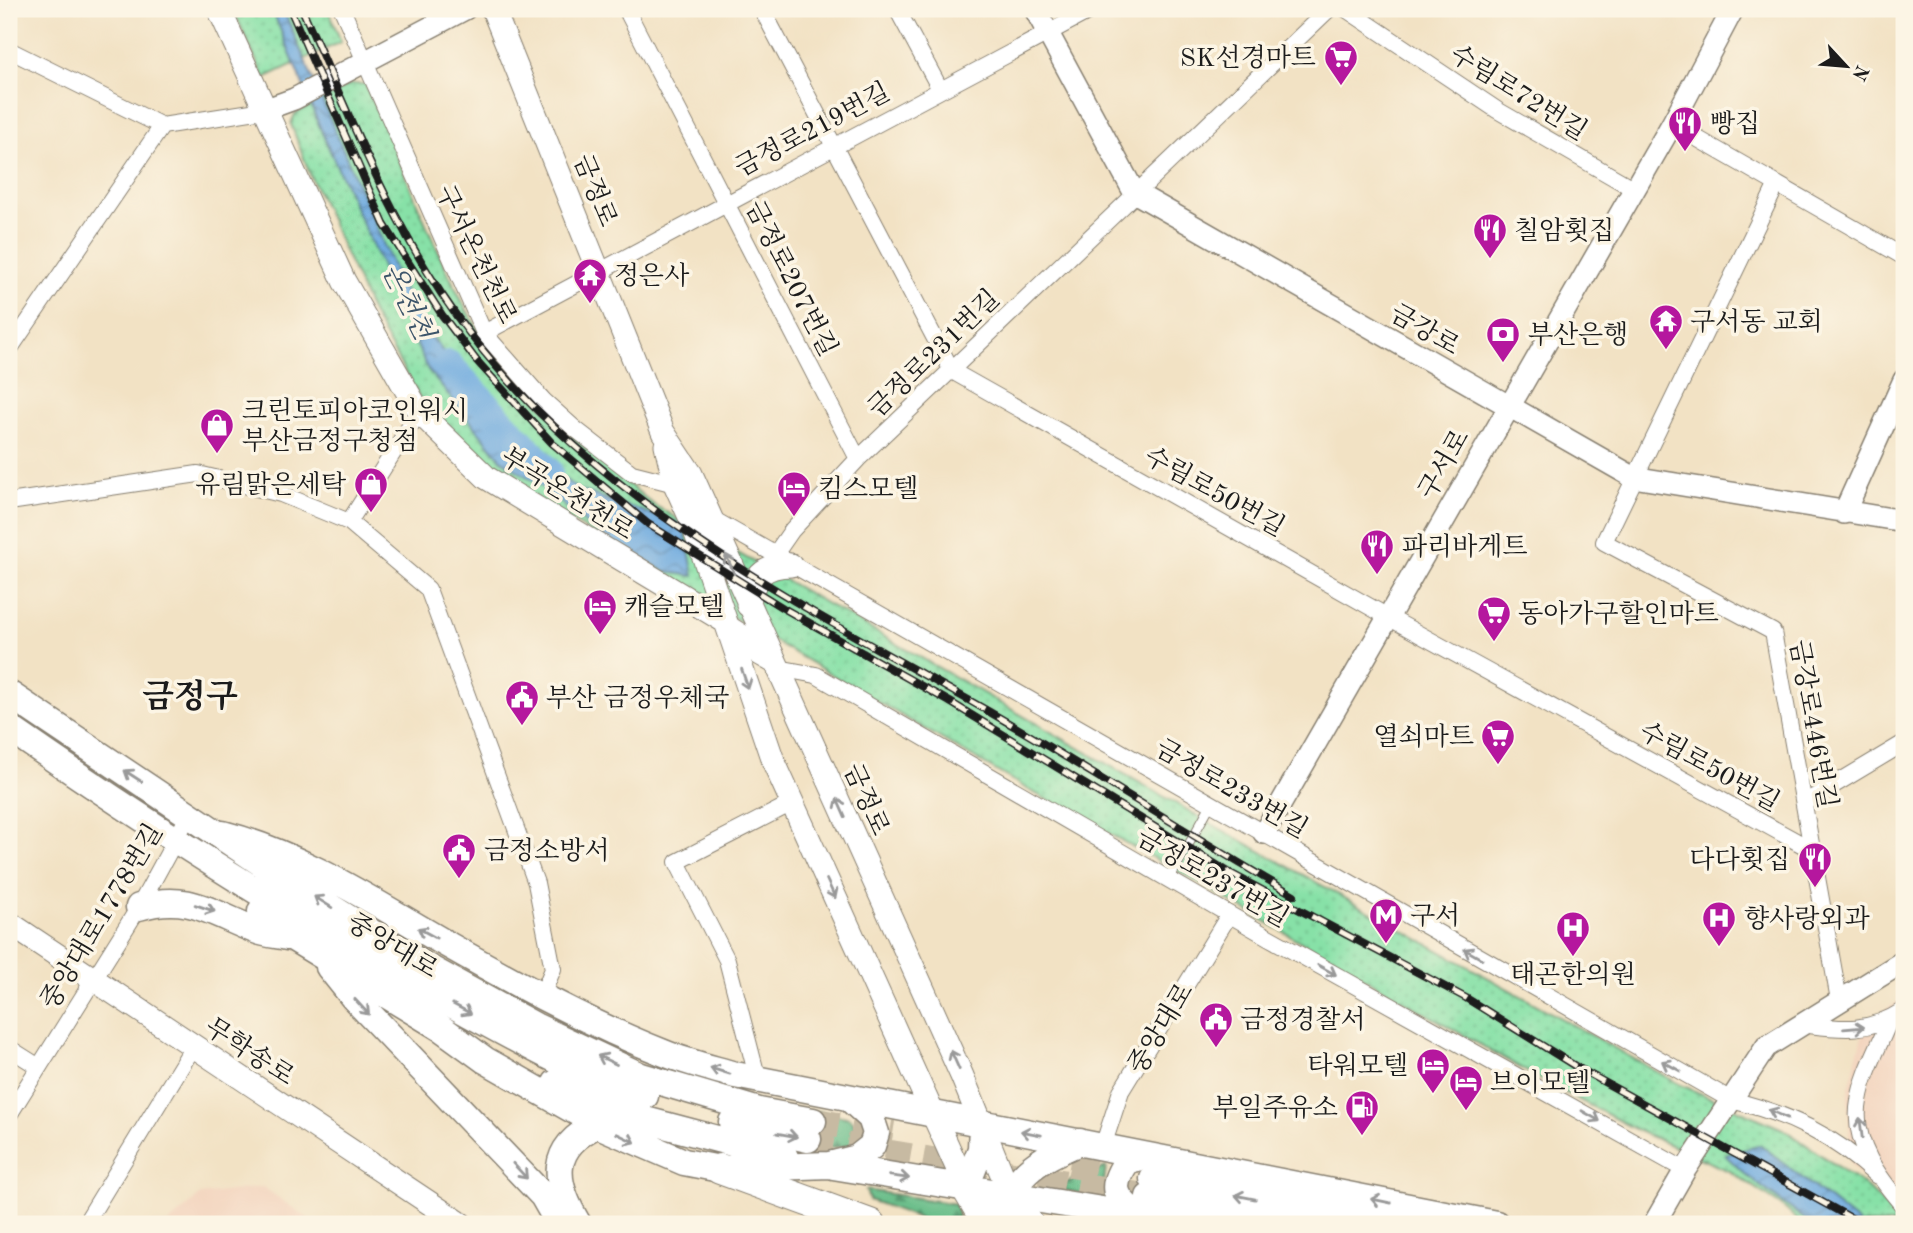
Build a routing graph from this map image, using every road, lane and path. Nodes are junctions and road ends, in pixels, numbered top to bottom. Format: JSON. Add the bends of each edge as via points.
{"nodes":[{"id":1,"x":219,"y":9,"type":"edge"},
{"id":2,"x":342,"y":9,"type":"edge"},
{"id":3,"x":464,"y":9,"type":"edge"},
{"id":4,"x":494,"y":9,"type":"edge"},
{"id":5,"x":626,"y":9,"type":"edge"},
{"id":6,"x":762,"y":9,"type":"edge"},
{"id":7,"x":897,"y":9,"type":"edge"},
{"id":8,"x":1035,"y":9,"type":"edge"},
{"id":9,"x":1093,"y":9,"type":"edge"},
{"id":10,"x":1329,"y":9,"type":"edge"},
{"id":11,"x":1346,"y":9,"type":"edge"},
{"id":12,"x":1733,"y":9,"type":"edge"},
{"id":13,"x":1048,"y":32,"type":"junction"},
{"id":14,"x":9,"y":50,"type":"edge"},
{"id":15,"x":358,"y":63,"type":"junction"},
{"id":16,"x":940,"y":89,"type":"junction"},
{"id":17,"x":264,"y":110,"type":"junction"},
{"id":18,"x":1672,"y":124,"type":"junction"},
{"id":19,"x":162,"y":125,"type":"junction"},
{"id":20,"x":834,"y":145,"type":"junction"},
{"id":21,"x":1777,"y":184,"type":"junction"},
{"id":22,"x":1634,"y":190,"type":"junction"},
{"id":23,"x":1134,"y":192,"type":"junction"},
{"id":24,"x":726,"y":202,"type":"junction"},
{"id":25,"x":1904,"y":257,"type":"edge"},
{"id":26,"x":598,"y":270,"type":"junction"},
{"id":27,"x":484,"y":333,"type":"junction"},
{"id":28,"x":9,"y":350,"type":"edge"},
{"id":29,"x":952,"y":371,"type":"junction"},
{"id":30,"x":1904,"y":380,"type":"edge"},
{"id":31,"x":1508,"y":408,"type":"junction"},
{"id":32,"x":419,"y":412,"type":"junction"},
{"id":33,"x":663,"y":432,"type":"junction"},
{"id":34,"x":858,"y":458,"type":"junction"},
{"id":35,"x":1633,"y":477,"type":"junction"},
{"id":36,"x":675,"y":484,"type":"junction"},
{"id":37,"x":9,"y":502,"type":"edge"},
{"id":38,"x":1844,"y":513,"type":"junction"},
{"id":39,"x":1904,"y":521,"type":"edge"},
{"id":40,"x":349,"y":522,"type":"junction"},
{"id":41,"x":706,"y":524,"type":"junction"},
{"id":42,"x":783,"y":561,"type":"junction"},
{"id":43,"x":748,"y":605,"type":"junction"},
{"id":44,"x":1388,"y":617,"type":"junction"},
{"id":45,"x":724,"y":618,"type":"junction"},
{"id":46,"x":778,"y":668,"type":"junction"},
{"id":47,"x":9,"y":694,"type":"edge"},
{"id":48,"x":9,"y":728,"type":"edge"},
{"id":49,"x":1904,"y":743,"type":"edge"},
{"id":50,"x":792,"y":803,"type":"junction"},
{"id":51,"x":1804,"y":803,"type":"junction"},
{"id":52,"x":1208,"y":809,"type":"junction"},
{"id":53,"x":190,"y":813,"type":"junction"},
{"id":54,"x":1264,"y":833,"type":"junction"},
{"id":55,"x":223,"y":834,"type":"junction"},
{"id":56,"x":176,"y":842,"type":"junction"},
{"id":57,"x":1812,"y":850,"type":"junction"},
{"id":58,"x":222,"y":873,"type":"junction"},
{"id":59,"x":1169,"y":880,"type":"junction"},
{"id":60,"x":139,"y":906,"type":"junction"},
{"id":61,"x":1229,"y":915,"type":"junction"},
{"id":62,"x":9,"y":923,"type":"edge"},
{"id":63,"x":293,"y":938,"type":"junction"},
{"id":64,"x":320,"y":954,"type":"junction"},
{"id":65,"x":1904,"y":961,"type":"edge"},
{"id":66,"x":93,"y":980,"type":"junction"},
{"id":67,"x":542,"y":995,"type":"junction"},
{"id":68,"x":1839,"y":1000,"type":"junction"},
{"id":69,"x":1904,"y":1010,"type":"edge"},
{"id":70,"x":1890,"y":1019,"type":"junction"},
{"id":71,"x":1800,"y":1024,"type":"junction"},
{"id":72,"x":441,"y":1028,"type":"junction"},
{"id":73,"x":9,"y":1048,"type":"edge"},
{"id":74,"x":193,"y":1048,"type":"junction"},
{"id":75,"x":38,"y":1067,"type":"junction"},
{"id":76,"x":758,"y":1080,"type":"junction"},
{"id":77,"x":849,"y":1098,"type":"junction"},
{"id":78,"x":1731,"y":1100,"type":"junction"},
{"id":79,"x":931,"y":1112,"type":"junction"},
{"id":80,"x":9,"y":1115,"type":"edge"},
{"id":81,"x":982,"y":1123,"type":"junction"},
{"id":82,"x":598,"y":1124,"type":"junction"},
{"id":83,"x":1092,"y":1144,"type":"junction"},
{"id":84,"x":830,"y":1166,"type":"junction"},
{"id":85,"x":720,"y":1169,"type":"junction"},
{"id":86,"x":1685,"y":1170,"type":"junction"},
{"id":87,"x":1877,"y":1176,"type":"junction"},
{"id":88,"x":966,"y":1187,"type":"junction"},
{"id":89,"x":1147,"y":1187,"type":"junction"},
{"id":90,"x":1010,"y":1194,"type":"junction"},
{"id":91,"x":1904,"y":1208,"type":"edge"},
{"id":92,"x":85,"y":1224,"type":"edge"},
{"id":93,"x":461,"y":1224,"type":"edge"},
{"id":94,"x":559,"y":1224,"type":"edge"},
{"id":95,"x":578,"y":1224,"type":"edge"},
{"id":96,"x":870,"y":1224,"type":"edge"},
{"id":97,"x":988,"y":1224,"type":"edge"},
{"id":98,"x":1000,"y":1224,"type":"edge"},
{"id":99,"x":1028,"y":1224,"type":"edge"},
{"id":100,"x":1187,"y":1224,"type":"edge"},
{"id":101,"x":1289,"y":1224,"type":"edge"},
{"id":102,"x":1385,"y":1224,"type":"edge"},
{"id":103,"x":1496,"y":1224,"type":"edge"},
{"id":104,"x":1654,"y":1224,"type":"edge"}],
"edges":[{"from":1,"to":17,"type":"main road","name":"부곡온천천로"},
{"from":2,"to":15,"type":"street","name":"구서온천천로"},
{"from":3,"to":15,"type":"street"},
{"from":4,"to":26,"type":"main road","name":"금정로"},
{"from":5,"to":24,"type":"street","name":"금정로207번길"},
{"from":6,"to":20,"type":"street"},
{"from":7,"to":16,"type":"street"},
{"from":8,"to":13,"type":"street"},
{"from":9,"to":13,"type":"street","name":"금정로219번길"},
{"from":10,"to":23,"type":"street","name":"금정로231번길"},
{"from":11,"to":22,"type":"street","name":"수림로72번길","via":[[1497,110]]},
{"from":12,"to":18,"type":"street","name":"구서로"},
{"from":13,"to":16,"type":"street","name":"금정로219번길"},
{"from":13,"to":23,"type":"street"},
{"from":14,"to":19,"type":"street"},
{"from":15,"to":17,"type":"street","via":[[294,99]]},
{"from":15,"to":27,"type":"street","name":"구서온천천로"},
{"from":16,"to":20,"type":"street","name":"금정로219번길"},
{"from":17,"to":19,"type":"street"},
{"from":17,"to":32,"type":"main road","name":"부곡온천천로","via":[[344,281]]},
{"from":18,"to":21,"type":"street"},
{"from":18,"to":22,"type":"street","name":"구서로"},
{"from":19,"to":28,"type":"street"},
{"from":20,"to":24,"type":"street","name":"금정로219번길"},
{"from":20,"to":29,"type":"street"},
{"from":21,"to":25,"type":"street"},
{"from":21,"to":35,"type":"street"},
{"from":22,"to":31,"type":"street","name":"구서로"},
{"from":23,"to":29,"type":"street","name":"금정로231번길"},
{"from":23,"to":31,"type":"street","name":"금강로"},
{"from":24,"to":26,"type":"street","name":"금정로219번길"},
{"from":24,"to":34,"type":"street","name":"금정로207번길"},
{"from":26,"to":27,"type":"street","name":"금정로219번길"},
{"from":26,"to":33,"type":"main road","name":"금정로"},
{"from":27,"to":36,"type":"street","name":"구서온천천로","via":[[574,428],[632,473]]},
{"from":29,"to":34,"type":"street","name":"금정로231번길"},
{"from":29,"to":44,"type":"street","name":"수림로50번길"},
{"from":30,"to":38,"type":"street"},
{"from":31,"to":35,"type":"street","name":"금강로"},
{"from":31,"to":44,"type":"street","name":"구서로"},
{"from":32,"to":40,"type":"street"},
{"from":32,"to":45,"type":"main road","name":"부곡온천천로","via":[[487,478]]},
{"from":33,"to":36,"type":"main road","name":"금정로"},
{"from":33,"to":41,"type":"main road","name":"금정로","via":[[691,474]]},
{"from":34,"to":42,"type":"street","name":"금정로231번길","via":[[792,530]]},
{"from":35,"to":38,"type":"street","name":"금강로"},
{"from":35,"to":51,"type":"street","name":"금강로446번길","via":[[1604,542],[1773,632]]},
{"from":36,"to":41,"type":"main road","name":"금정로"},
{"from":37,"to":40,"type":"street","via":[[198,474],[281,494]]},
{"from":38,"to":39,"type":"street","name":"금강로"},
{"from":40,"to":67,"type":"street","via":[[428,589],[536,883],[553,969]]},
{"from":41,"to":42,"type":"street","name":"금정로233번길"},
{"from":43,"to":41,"type":"main road","name":"금정로","one_way":true},
{"from":41,"to":45,"type":"main road","name":"금정로"},
{"from":42,"to":43,"type":"main road","via":[[760,574]]},
{"from":42,"to":52,"type":"street","name":"금정로233번길"},
{"from":43,"to":46,"type":"main road","name":"금정로"},
{"from":44,"to":54,"type":"street","name":"구서로"},
{"from":44,"to":57,"type":"street","name":"수림로50번길"},
{"from":45,"to":46,"type":"street","name":"금정로237번길","via":[[745,634],[757,656]]},
{"from":45,"to":50,"type":"main road","name":"금정로","one_way":true},
{"from":46,"to":59,"type":"street","name":"금정로237번길","via":[[816,675]]},
{"from":81,"to":46,"type":"main road","name":"금정로","one_way":true},
{"from":53,"to":47,"type":"main road","name":"중앙대로","one_way":true},
{"from":48,"to":56,"type":"main road","name":"중앙대로"},
{"from":49,"to":51,"type":"street"},
{"from":50,"to":76,"type":"street","via":[[677,862],[727,960]]},
{"from":50,"to":79,"type":"main road","name":"금정로","one_way":true},
{"from":51,"to":57,"type":"street","name":"금강로446번길"},
{"from":52,"to":54,"type":"street","name":"금정로233번길"},
{"from":52,"to":59,"type":"lane"},
{"from":53,"to":55,"type":"main road","name":"중앙대로"},
{"from":53,"to":56,"type":"street","name":"중앙대로1778번길"},
{"from":78,"to":54,"type":"street","name":"금정로233번길","one_way":true},
{"from":58,"to":55,"type":"main road","name":"중앙대로","one_way":true,"via":[[531,1047],[639,1094],[757,1130],[810,1130],[641,1076],[535,1026],[427,967],[279,875]]},
{"from":67,"to":55,"type":"main road","one_way":true,"via":[[305,866],[261,844]]},
{"from":56,"to":58,"type":"main road","name":"중앙대로"},
{"from":56,"to":60,"type":"street","name":"중앙대로1778번길"},
{"from":57,"to":68,"type":"street","name":"금강로446번길"},
{"from":58,"to":63,"type":"main road"},
{"from":59,"to":61,"type":"street","name":"금정로237번길"},
{"from":60,"to":63,"type":"main road","one_way":true,"via":[[185,901],[256,931]]},
{"from":60,"to":66,"type":"street","name":"중앙대로1778번길"},
{"from":61,"to":83,"type":"street","name":"중앙대로"},
{"from":61,"to":86,"type":"street","name":"금정로237번길","one_way":true},
{"from":62,"to":66,"type":"main road","name":"무학송로"},
{"from":63,"to":64,"type":"main road"},
{"from":64,"to":72,"type":"main road"},
{"from":64,"to":94,"type":"main road","one_way":true,"via":[[353,998],[543,1196]]},
{"from":65,"to":68,"type":"street"},
{"from":66,"to":74,"type":"main road","name":"무학송로"},
{"from":66,"to":75,"type":"street","name":"중앙대로1778번길"},
{"from":76,"to":67,"type":"main road","one_way":true,"via":[[664,1054]]},
{"from":68,"to":71,"type":"street"},
{"from":69,"to":70,"type":"street"},
{"from":71,"to":70,"type":"street","one_way":true,"via":[[1857,1030]]},
{"from":87,"to":70,"type":"street","one_way":true,"via":[[1861,1137],[1858,1102]]},
{"from":71,"to":78,"type":"street","via":[[1766,1047]]},
{"from":72,"to":82,"type":"main road","via":[[485,1060]]},
{"from":72,"to":84,"type":"main road","via":[[482,1043],[634,1117],[766,1154]]},
{"from":73,"to":75,"type":"street"},
{"from":74,"to":92,"type":"street"},
{"from":74,"to":93,"type":"main road","name":"무학송로"},
{"from":75,"to":80,"type":"street","name":"중앙대로1778번길"},
{"from":76,"to":77,"type":"main road"},
{"from":77,"to":79,"type":"main road"},
{"from":77,"to":84,"type":"main road","via":[[873,1122],[874,1142],[857,1158]]},
{"from":78,"to":86,"type":"street"},
{"from":87,"to":78,"type":"street","name":"금정로233번길","one_way":true,"via":[[1846,1147],[1816,1130]]},
{"from":79,"to":81,"type":"main road"},
{"from":79,"to":88,"type":"main road","name":"금정로"},
{"from":83,"to":81,"type":"main road","one_way":true},
{"from":81,"to":88,"type":"main road","via":[[981,1149]]},
{"from":81,"to":90,"type":"main road","name":"금정로"},
{"from":82,"to":85,"type":"main road","one_way":true,"via":[[659,1153]]},
{"from":82,"to":95,"type":"main road","via":[[572,1140],[560,1161],[561,1189]]},
{"from":83,"to":89,"type":"main road"},
{"from":83,"to":90,"type":"main road","via":[[1030,1168]]},
{"from":84,"to":85,"type":"main road"},
{"from":84,"to":88,"type":"main road","one_way":true},
{"from":85,"to":96,"type":"highway"},
{"from":86,"to":104,"type":"street"},
{"from":87,"to":91,"type":"street"},
{"from":88,"to":90,"type":"main road"},
{"from":88,"to":97,"type":"highway"},
{"from":89,"to":90,"type":"main road"},
{"from":89,"to":100,"type":"main road"},
{"from":89,"to":101,"type":"main road"},
{"from":102,"to":89,"type":"main road","one_way":true},
{"from":103,"to":89,"type":"main road","one_way":true},
{"from":90,"to":98,"type":"main road"},
{"from":90,"to":99,"type":"highway"}]}
